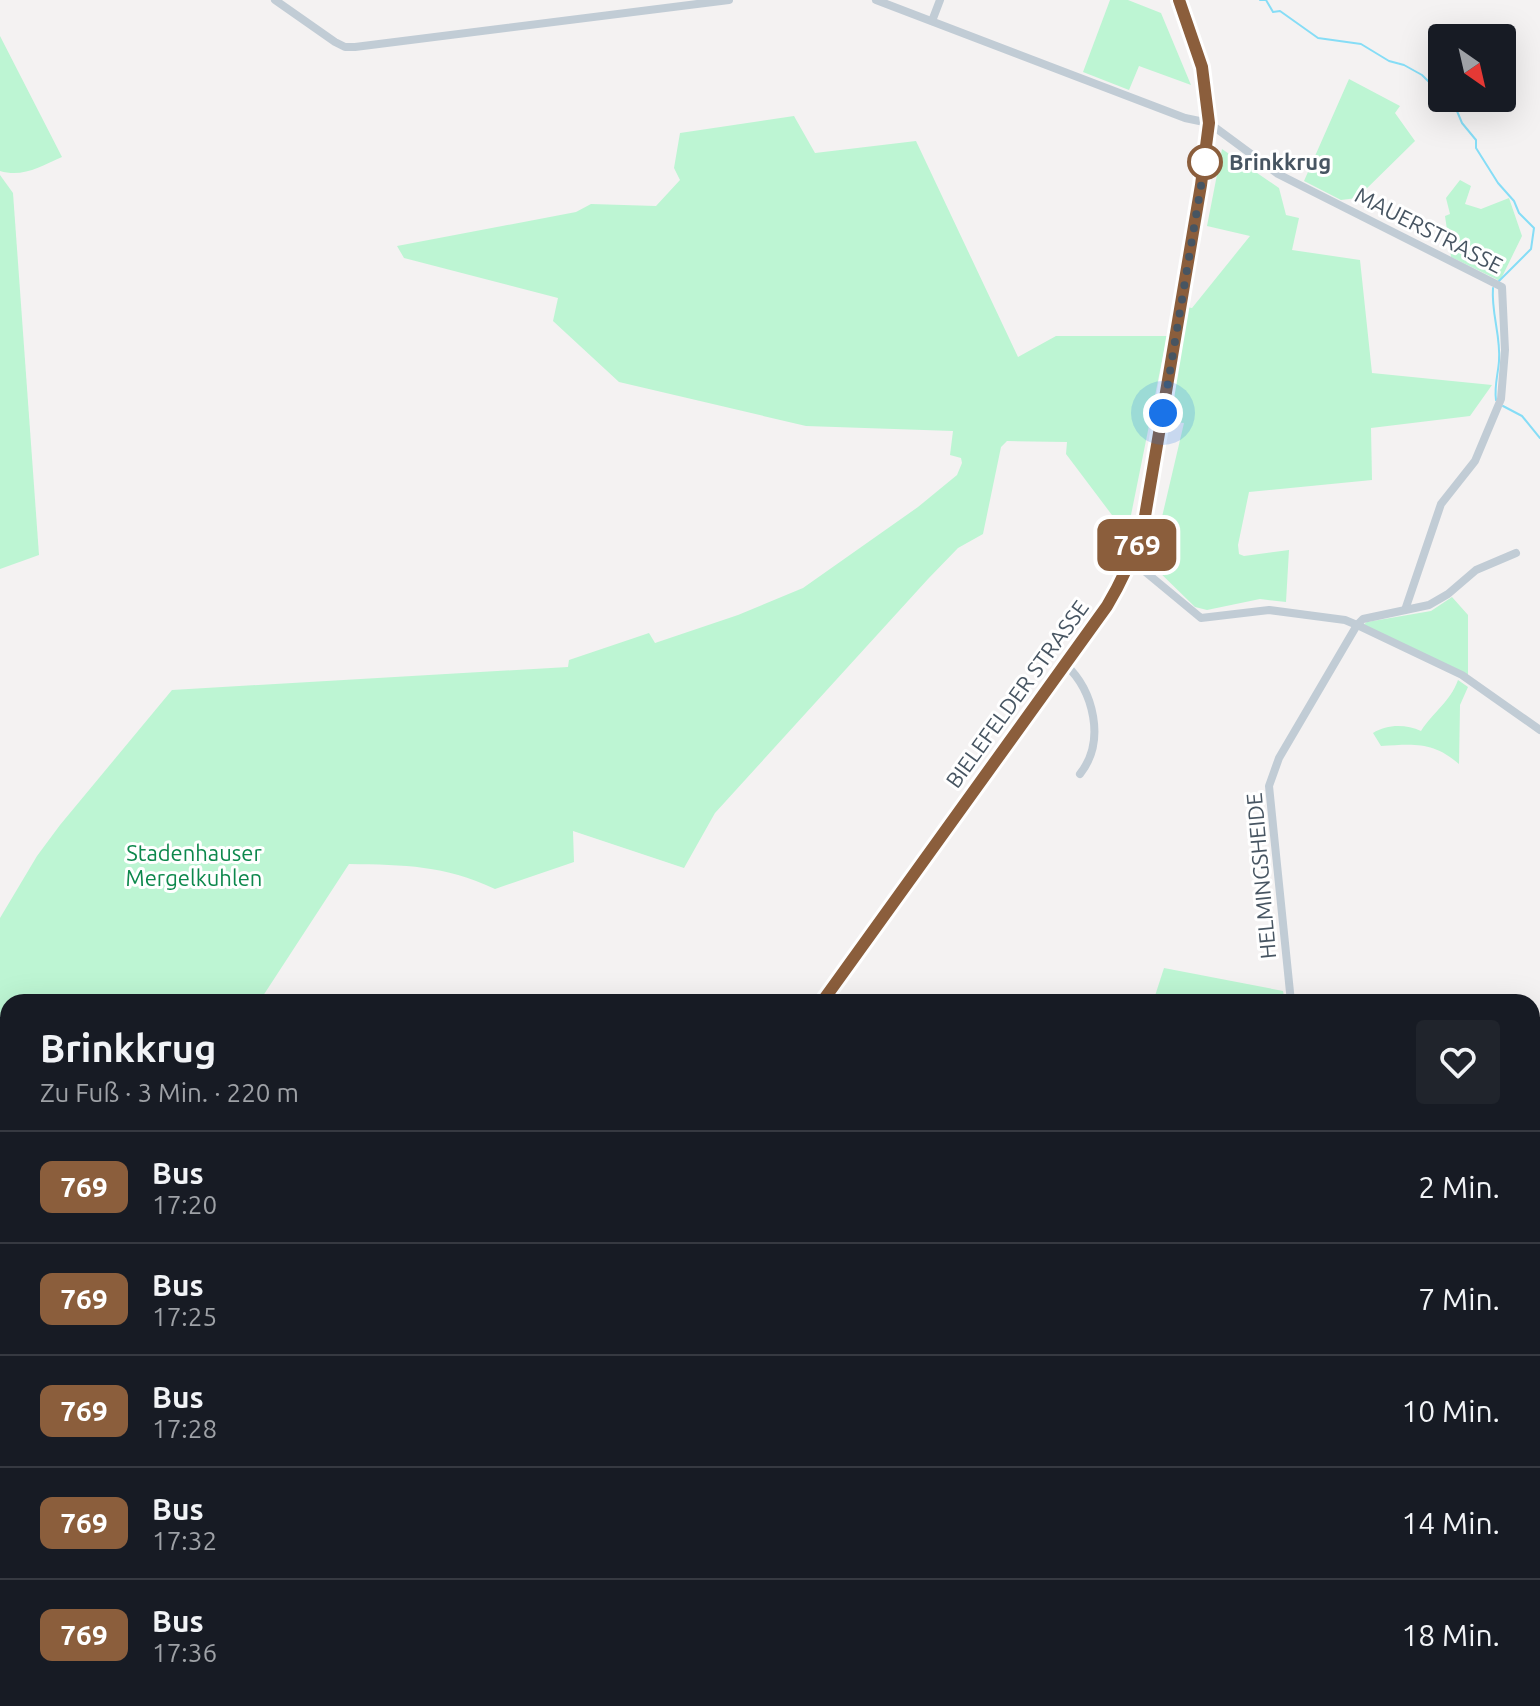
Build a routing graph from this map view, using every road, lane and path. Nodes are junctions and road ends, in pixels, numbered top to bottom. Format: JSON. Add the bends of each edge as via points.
{"nodes":[{"id":1,"x":275,"y":0,"type":"edge"},
{"id":2,"x":729,"y":0,"type":"edge"},
{"id":3,"x":876,"y":0,"type":"edge"},
{"id":4,"x":940,"y":0,"type":"edge"},
{"id":5,"x":1179,"y":0,"type":"edge"},
{"id":6,"x":932,"y":21,"type":"junction"},
{"id":7,"x":1209,"y":123,"type":"junction"},
{"id":8,"x":1516,"y":553,"type":"dead end"},
{"id":9,"x":1131,"y":560,"type":"junction"},
{"id":10,"x":1405,"y":610,"type":"junction"},
{"id":11,"x":1357,"y":625,"type":"junction"},
{"id":12,"x":1065,"y":664,"type":"junction"},
{"id":13,"x":1540,"y":730,"type":"edge"},
{"id":14,"x":1080,"y":774,"type":"dead end"},
{"id":15,"x":828,"y":994,"type":"edge"},
{"id":16,"x":1290,"y":994,"type":"edge"}],
"edges":[{"from":1,"to":2,"type":"street","via":[[335,42],[355,47]]},
{"from":3,"to":6,"type":"street"},
{"from":4,"to":6,"type":"street"},
{"from":5,"to":7,"type":"main road","name":"BIELEFELDER STRASSE","via":[[1202,67]]},
{"from":6,"to":7,"type":"street"},
{"from":7,"to":9,"type":"main road","name":"BIELEFELDER STRASSE","via":[[1143,528]]},
{"from":7,"to":10,"type":"street","name":"MAUERSTRASSE","via":[[1278,174],[1502,287],[1501,399],[1475,461],[1441,504]]},
{"from":8,"to":10,"type":"street","via":[[1476,570],[1429,605]]},
{"from":9,"to":11,"type":"street","via":[[1201,618],[1269,610]]},
{"from":9,"to":12,"type":"main road","name":"BIELEFELDER STRASSE","via":[[1107,606]]},
{"from":10,"to":11,"type":"street"},
{"from":11,"to":13,"type":"street","via":[[1462,675]]},
{"from":11,"to":16,"type":"street","name":"HELMINGSHEIDE","via":[[1279,758],[1269,786]]},
{"from":12,"to":14,"type":"street","via":[[1093,704],[1090,760]]},
{"from":12,"to":15,"type":"main road","name":"BIELEFELDER STRASSE"}]}
